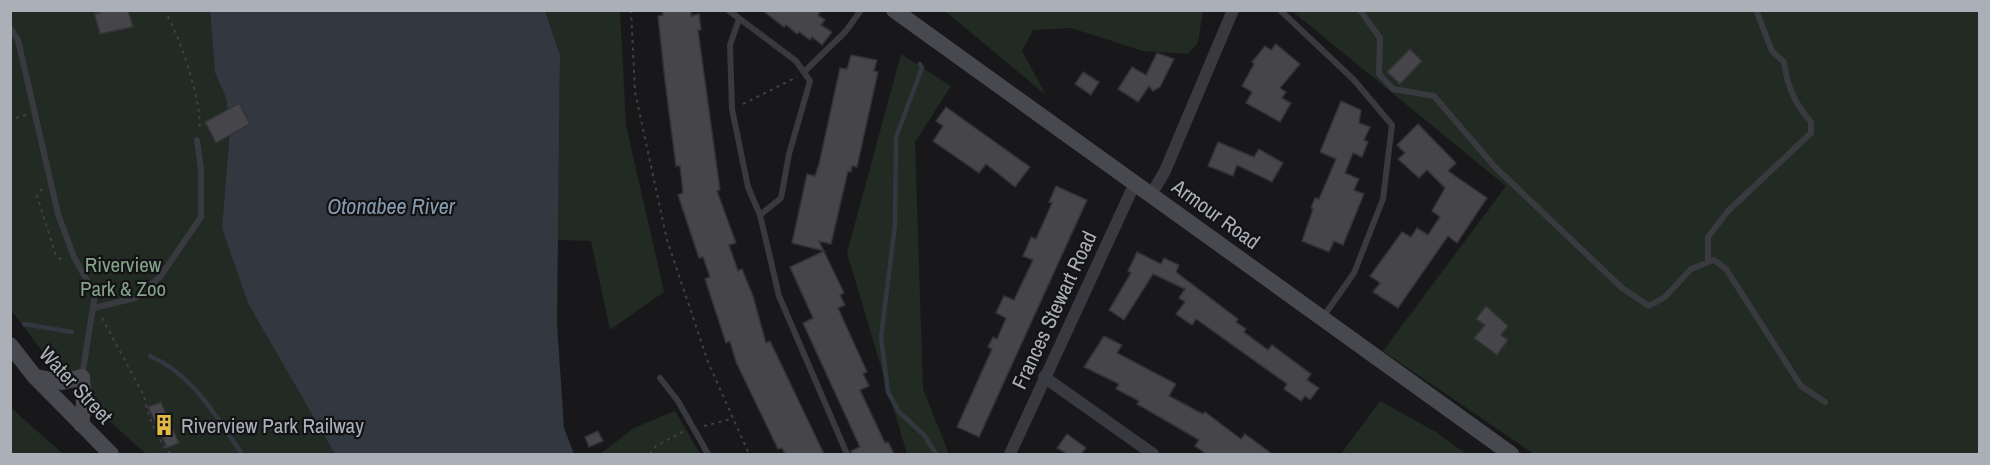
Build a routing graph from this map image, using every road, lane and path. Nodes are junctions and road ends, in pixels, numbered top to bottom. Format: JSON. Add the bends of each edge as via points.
{"nodes":[{"id":1,"x":164,"y":10,"type":"edge"},
{"id":2,"x":631,"y":10,"type":"edge"},
{"id":3,"x":728,"y":10,"type":"edge"},
{"id":4,"x":861,"y":10,"type":"edge"},
{"id":5,"x":894,"y":10,"type":"edge"},
{"id":6,"x":1233,"y":10,"type":"edge"},
{"id":7,"x":1280,"y":10,"type":"edge"},
{"id":8,"x":1360,"y":10,"type":"edge"},
{"id":9,"x":1756,"y":10,"type":"edge"},
{"id":10,"x":739,"y":19,"type":"junction"},
{"id":11,"x":10,"y":28,"type":"edge"},
{"id":12,"x":805,"y":71,"type":"junction"},
{"id":13,"x":732,"y":109,"type":"junction"},
{"id":14,"x":197,"y":140,"type":"joint"},
{"id":15,"x":1135,"y":183,"type":"junction"},
{"id":16,"x":1151,"y":195,"type":"junction"},
{"id":17,"x":760,"y":215,"type":"junction"},
{"id":18,"x":1707,"y":262,"type":"junction"},
{"id":19,"x":95,"y":308,"type":"junction"},
{"id":20,"x":1322,"y":318,"type":"junction"},
{"id":21,"x":10,"y":345,"type":"edge"},
{"id":22,"x":35,"y":377,"type":"junction"},
{"id":23,"x":82,"y":377,"type":"junction"},
{"id":24,"x":660,"y":378,"type":"dead end"},
{"id":25,"x":1044,"y":378,"type":"junction"},
{"id":26,"x":1825,"y":402,"type":"dead end"},
{"id":27,"x":81,"y":424,"type":"junction"},
{"id":28,"x":111,"y":454,"type":"edge"},
{"id":29,"x":171,"y":454,"type":"edge"},
{"id":30,"x":708,"y":454,"type":"edge"},
{"id":31,"x":750,"y":454,"type":"edge"},
{"id":32,"x":847,"y":454,"type":"edge"},
{"id":33,"x":1010,"y":454,"type":"edge"},
{"id":34,"x":1153,"y":454,"type":"edge"},
{"id":35,"x":1511,"y":454,"type":"edge"}],
"edges":[{"from":1,"to":14,"type":"path","via":[[189,69],[198,103],[201,126]]},
{"from":2,"to":31,"type":"path","via":[[635,92],[667,240],[708,362]]},
{"from":3,"to":10,"type":"lane"},
{"from":4,"to":12,"type":"lane","via":[[846,31]]},
{"from":5,"to":15,"type":"main road","name":"Armour Road"},
{"from":6,"to":16,"type":"street","via":[[1165,171]]},
{"from":7,"to":20,"type":"lane","via":[[1354,80],[1392,125],[1383,199],[1354,273]]},
{"from":8,"to":18,"type":"lane","via":[[1380,38],[1379,74],[1393,89],[1434,96],[1494,166],[1622,288],[1649,306],[1665,297],[1691,269]]},
{"from":9,"to":18,"type":"lane","via":[[1772,51],[1784,62],[1797,106],[1811,122],[1811,134],[1728,211],[1708,237]]},
{"from":10,"to":12,"type":"lane"},
{"from":10,"to":13,"type":"lane","via":[[730,45]]},
{"from":11,"to":19,"type":"lane","via":[[18,40],[58,213],[74,257],[95,295]]},
{"from":12,"to":13,"type":"path"},
{"from":12,"to":17,"type":"lane","via":[[810,81],[781,198]]},
{"from":13,"to":17,"type":"lane","via":[[748,187]]},
{"from":14,"to":19,"type":"lane","via":[[201,217],[160,277],[135,298]]},
{"from":15,"to":16,"type":"main road","name":"Armour Road"},
{"from":15,"to":25,"type":"street","name":"Frances Stewart Road"},
{"from":16,"to":20,"type":"main road","name":"Armour Road"},
{"from":17,"to":32,"type":"lane","via":[[779,296]]},
{"from":18,"to":26,"type":"lane","via":[[1714,260],[1726,269],[1801,386]]},
{"from":19,"to":23,"type":"lane"},
{"from":19,"to":29,"type":"path","via":[[144,396],[165,449]]},
{"from":20,"to":35,"type":"main road","name":"Armour Road"},
{"from":21,"to":22,"type":"main road","name":"Water Street"},
{"from":22,"to":23,"type":"main road","via":[[62,382]]},
{"from":22,"to":27,"type":"main road","name":"Water Street"},
{"from":23,"to":27,"type":"main road"},
{"from":24,"to":30,"type":"lane"},
{"from":25,"to":33,"type":"street","name":"Frances Stewart Road"},
{"from":25,"to":34,"type":"street"},
{"from":27,"to":28,"type":"main road","name":"Water Street"}]}
